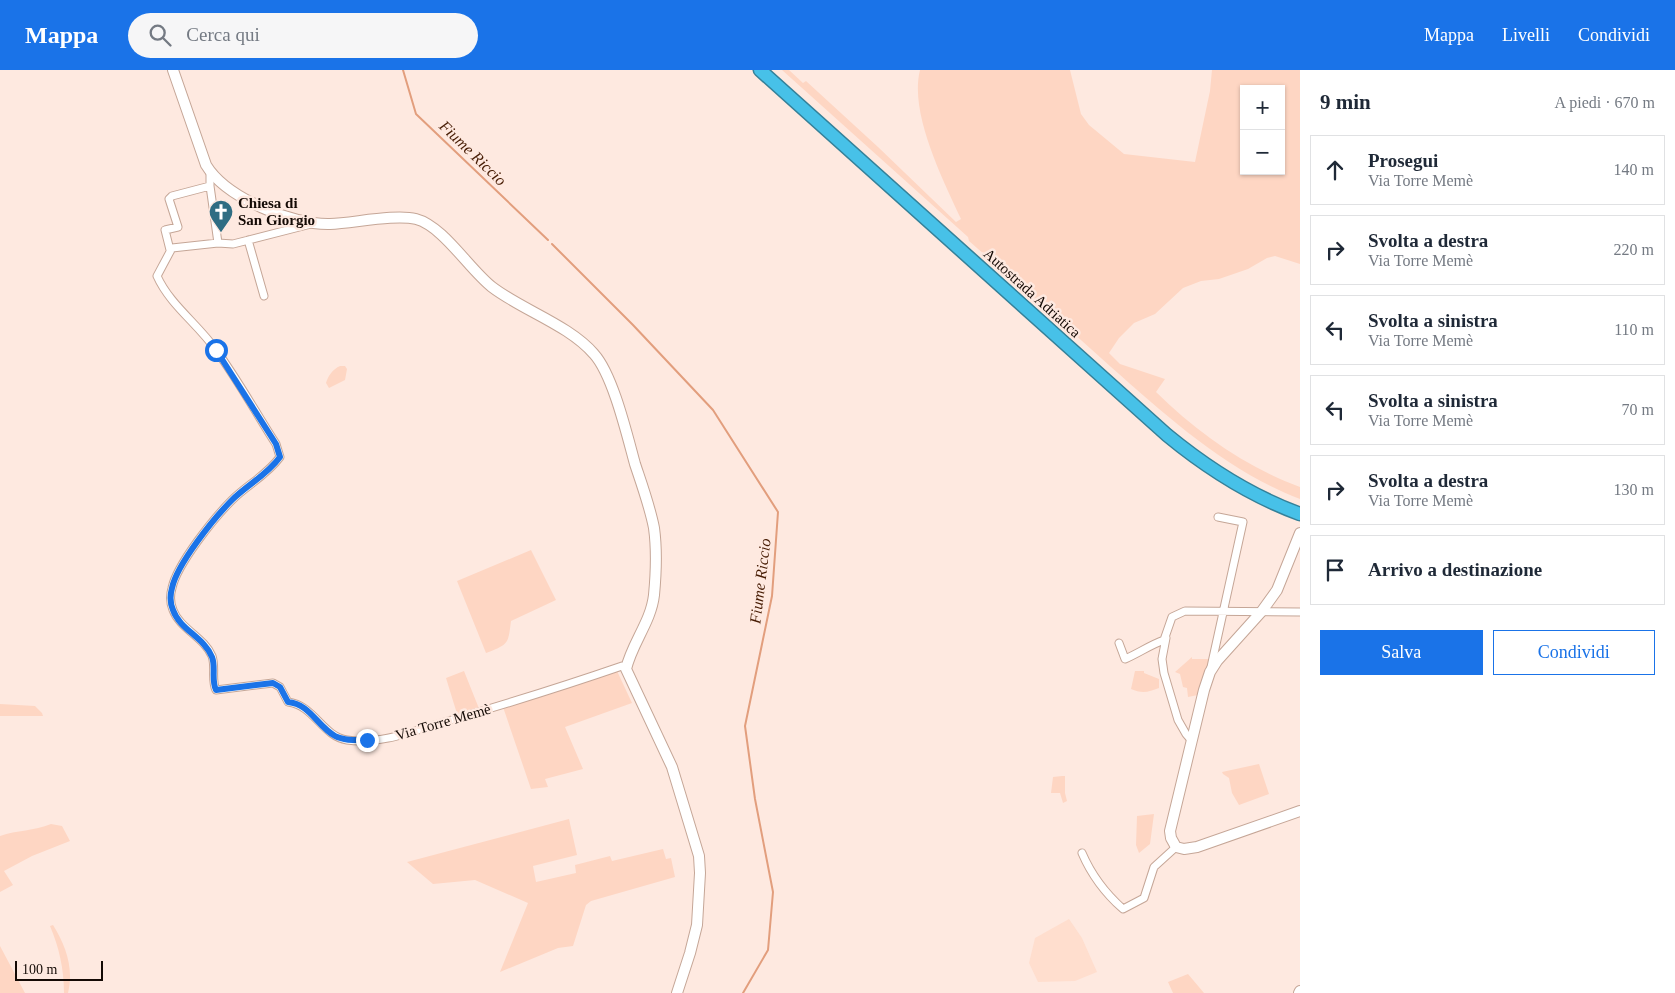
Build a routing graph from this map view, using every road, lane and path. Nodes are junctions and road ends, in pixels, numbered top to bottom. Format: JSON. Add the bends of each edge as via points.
{"nodes":[{"id":1,"x":173,"y":70,"type":"edge"},
{"id":2,"x":760,"y":70,"type":"edge"},
{"id":3,"x":772,"y":70,"type":"edge"},
{"id":4,"x":210,"y":173,"type":"junction"},
{"id":5,"x":210,"y":186,"type":"junction"},
{"id":6,"x":314,"y":224,"type":"junction"},
{"id":7,"x":248,"y":240,"type":"junction"},
{"id":8,"x":218,"y":244,"type":"junction"},
{"id":9,"x":963,"y":247,"type":"junction"},
{"id":10,"x":170,"y":250,"type":"junction"},
{"id":11,"x":264,"y":296,"type":"dead end"},
{"id":12,"x":1125,"y":393,"type":"junction"},
{"id":13,"x":1300,"y":505,"type":"edge"},
{"id":14,"x":1300,"y":514,"type":"edge"},
{"id":15,"x":1218,"y":518,"type":"dead end"},
{"id":16,"x":1300,"y":533,"type":"edge"},
{"id":17,"x":1224,"y":610,"type":"junction"},
{"id":18,"x":1262,"y":611,"type":"junction"},
{"id":19,"x":1300,"y":612,"type":"edge"},
{"id":20,"x":1166,"y":638,"type":"junction"},
{"id":21,"x":1119,"y":643,"type":"dead end"},
{"id":22,"x":626,"y":669,"type":"junction"},
{"id":23,"x":1210,"y":672,"type":"junction"},
{"id":24,"x":1192,"y":741,"type":"junction"},
{"id":25,"x":1300,"y":811,"type":"edge"},
{"id":26,"x":1176,"y":847,"type":"junction"},
{"id":27,"x":1082,"y":853,"type":"dead end"},
{"id":28,"x":677,"y":993,"type":"edge"}],
"edges":[{"from":1,"to":4,"type":"street"},
{"from":2,"to":9,"type":"highway","name":"Autostrada Adriatica"},
{"from":3,"to":9,"type":"highway","name":"Autostrada Adriatica"},
{"from":4,"to":5,"type":"street"},
{"from":4,"to":6,"type":"street","via":[[236,194],[261,207]]},
{"from":5,"to":8,"type":"street"},
{"from":5,"to":10,"type":"street","via":[[169,199],[178,227],[165,230]]},
{"from":6,"to":7,"type":"street"},
{"from":6,"to":22,"type":"street","via":[[409,218],[427,224],[441,234],[493,288],[578,340],[595,354],[620,412],[650,514],[655,543],[651,607]]},
{"from":7,"to":8,"type":"street"},
{"from":7,"to":11,"type":"street"},
{"from":8,"to":10,"type":"street"},
{"from":9,"to":12,"type":"highway","name":"Autostrada Adriatica"},
{"from":10,"to":22,"type":"street","name":"Via Torre Memè","via":[[157,276],[162,287],[216,350],[276,444],[280,457],[212,522],[192,549],[172,587],[170,599],[175,615],[212,656],[216,690],[273,683],[280,687],[288,702],[306,708],[336,737],[367,740],[403,734],[506,705],[622,666]]},
{"from":12,"to":13,"type":"highway","name":"Autostrada Adriatica","via":[[1213,460],[1256,486]]},
{"from":12,"to":14,"type":"highway","name":"Autostrada Adriatica","via":[[1178,444],[1210,468],[1254,494]]},
{"from":15,"to":17,"type":"street","via":[[1243,522]]},
{"from":16,"to":18,"type":"street","via":[[1277,590]]},
{"from":17,"to":18,"type":"street"},
{"from":17,"to":20,"type":"street","via":[[1176,614],[1169,623]]},
{"from":17,"to":23,"type":"street"},
{"from":18,"to":19,"type":"street"},
{"from":18,"to":23,"type":"street"},
{"from":20,"to":21,"type":"street","via":[[1125,659]]},
{"from":20,"to":24,"type":"street","via":[[1162,658],[1164,673],[1178,720]]},
{"from":22,"to":28,"type":"street","via":[[672,767],[699,856],[697,925]]},
{"from":23,"to":24,"type":"street"},
{"from":24,"to":26,"type":"street","via":[[1170,832]]},
{"from":25,"to":26,"type":"street","via":[[1197,847]]},
{"from":26,"to":27,"type":"street","via":[[1154,867],[1144,898],[1124,909],[1089,870]]}]}
